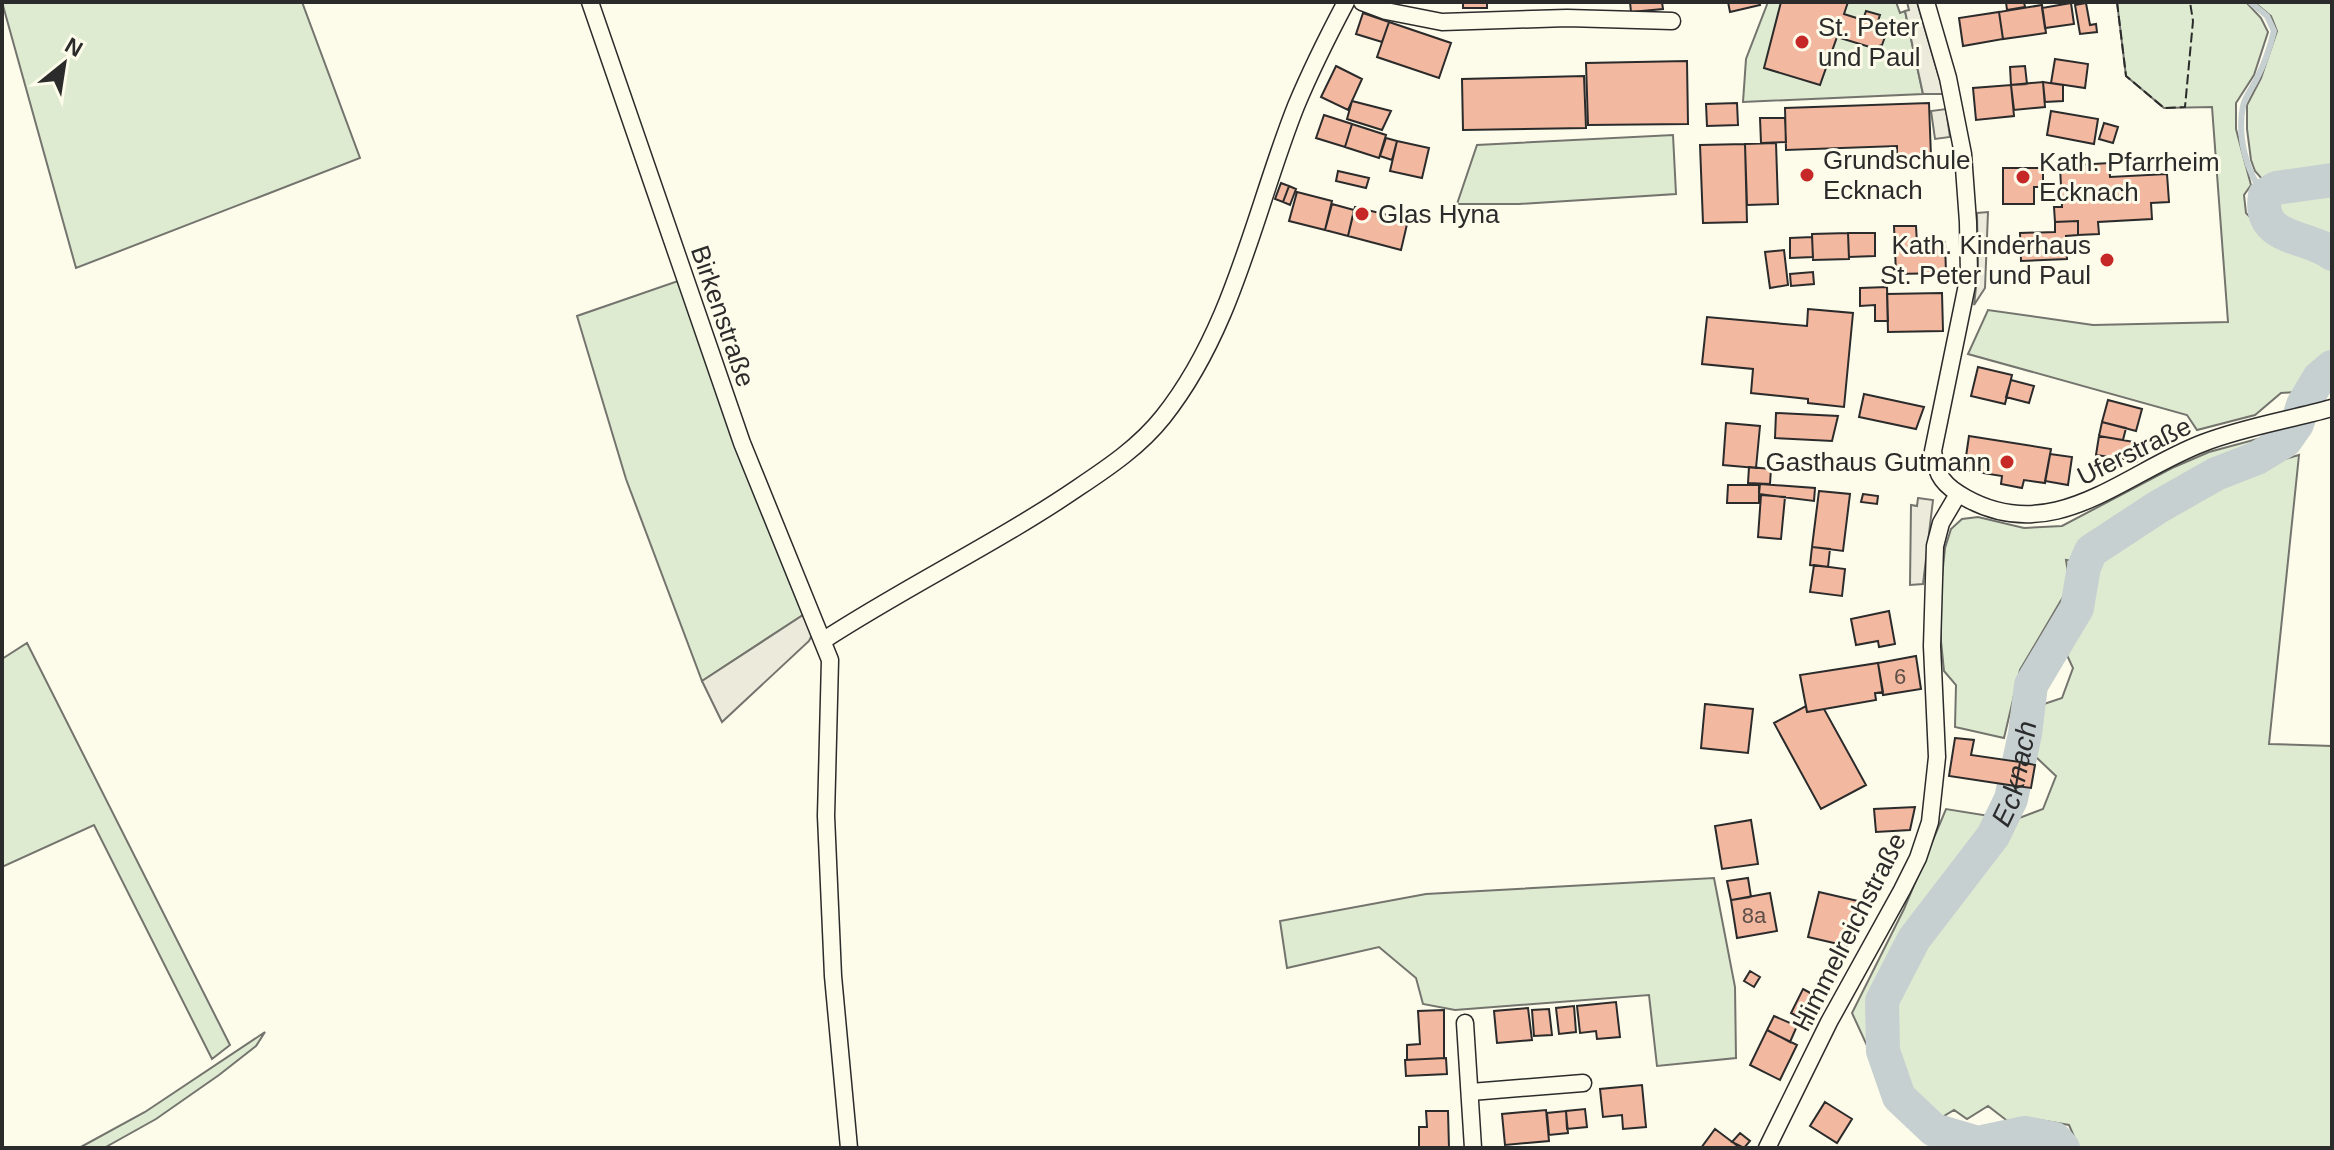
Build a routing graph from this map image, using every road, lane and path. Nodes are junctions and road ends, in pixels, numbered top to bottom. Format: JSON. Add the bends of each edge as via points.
{"nodes":[{"id":1,"x":590,"y":2,"type":"edge"},
{"id":2,"x":1346,"y":2,"type":"edge"},
{"id":3,"x":1362,"y":2,"type":"edge"},
{"id":4,"x":1926,"y":2,"type":"edge"},
{"id":5,"x":1672,"y":21,"type":"dead end"},
{"id":6,"x":2328,"y":409,"type":"edge"},
{"id":7,"x":1958,"y":494,"type":"junction"},
{"id":8,"x":824,"y":640,"type":"junction"},
{"id":9,"x":1465,"y":1023,"type":"dead end"},
{"id":10,"x":1583,"y":1083,"type":"dead end"},
{"id":11,"x":1471,"y":1092,"type":"junction"},
{"id":12,"x":849,"y":1148,"type":"edge"},
{"id":13,"x":1473,"y":1148,"type":"edge"},
{"id":14,"x":1767,"y":1148,"type":"edge"}],
"edges":[{"from":1,"to":8,"type":"street","name":"Birkenstraße","via":[[742,443]]},
{"from":2,"to":8,"type":"street","via":[[1296,107],[1246,252],[1198,363],[1162,419],[1135,446],[1023,524]]},
{"from":3,"to":5,"type":"street","via":[[1442,22]]},
{"from":4,"to":7,"type":"street","via":[[1948,78],[1968,206],[1969,275],[1933,451],[1935,470]]},
{"from":6,"to":7,"type":"street","name":"Uferstraße","via":[[2204,443],[2061,511],[1996,511]]},
{"from":7,"to":14,"type":"street","name":"Himmelreichstraße","via":[[1935,546],[1937,757],[1930,822],[1902,890]]},
{"from":8,"to":12,"type":"street","name":"Birkenstraße","via":[[830,660],[826,816],[833,976]]},
{"from":9,"to":11,"type":"street"},
{"from":10,"to":11,"type":"street"},
{"from":11,"to":13,"type":"street"}]}
